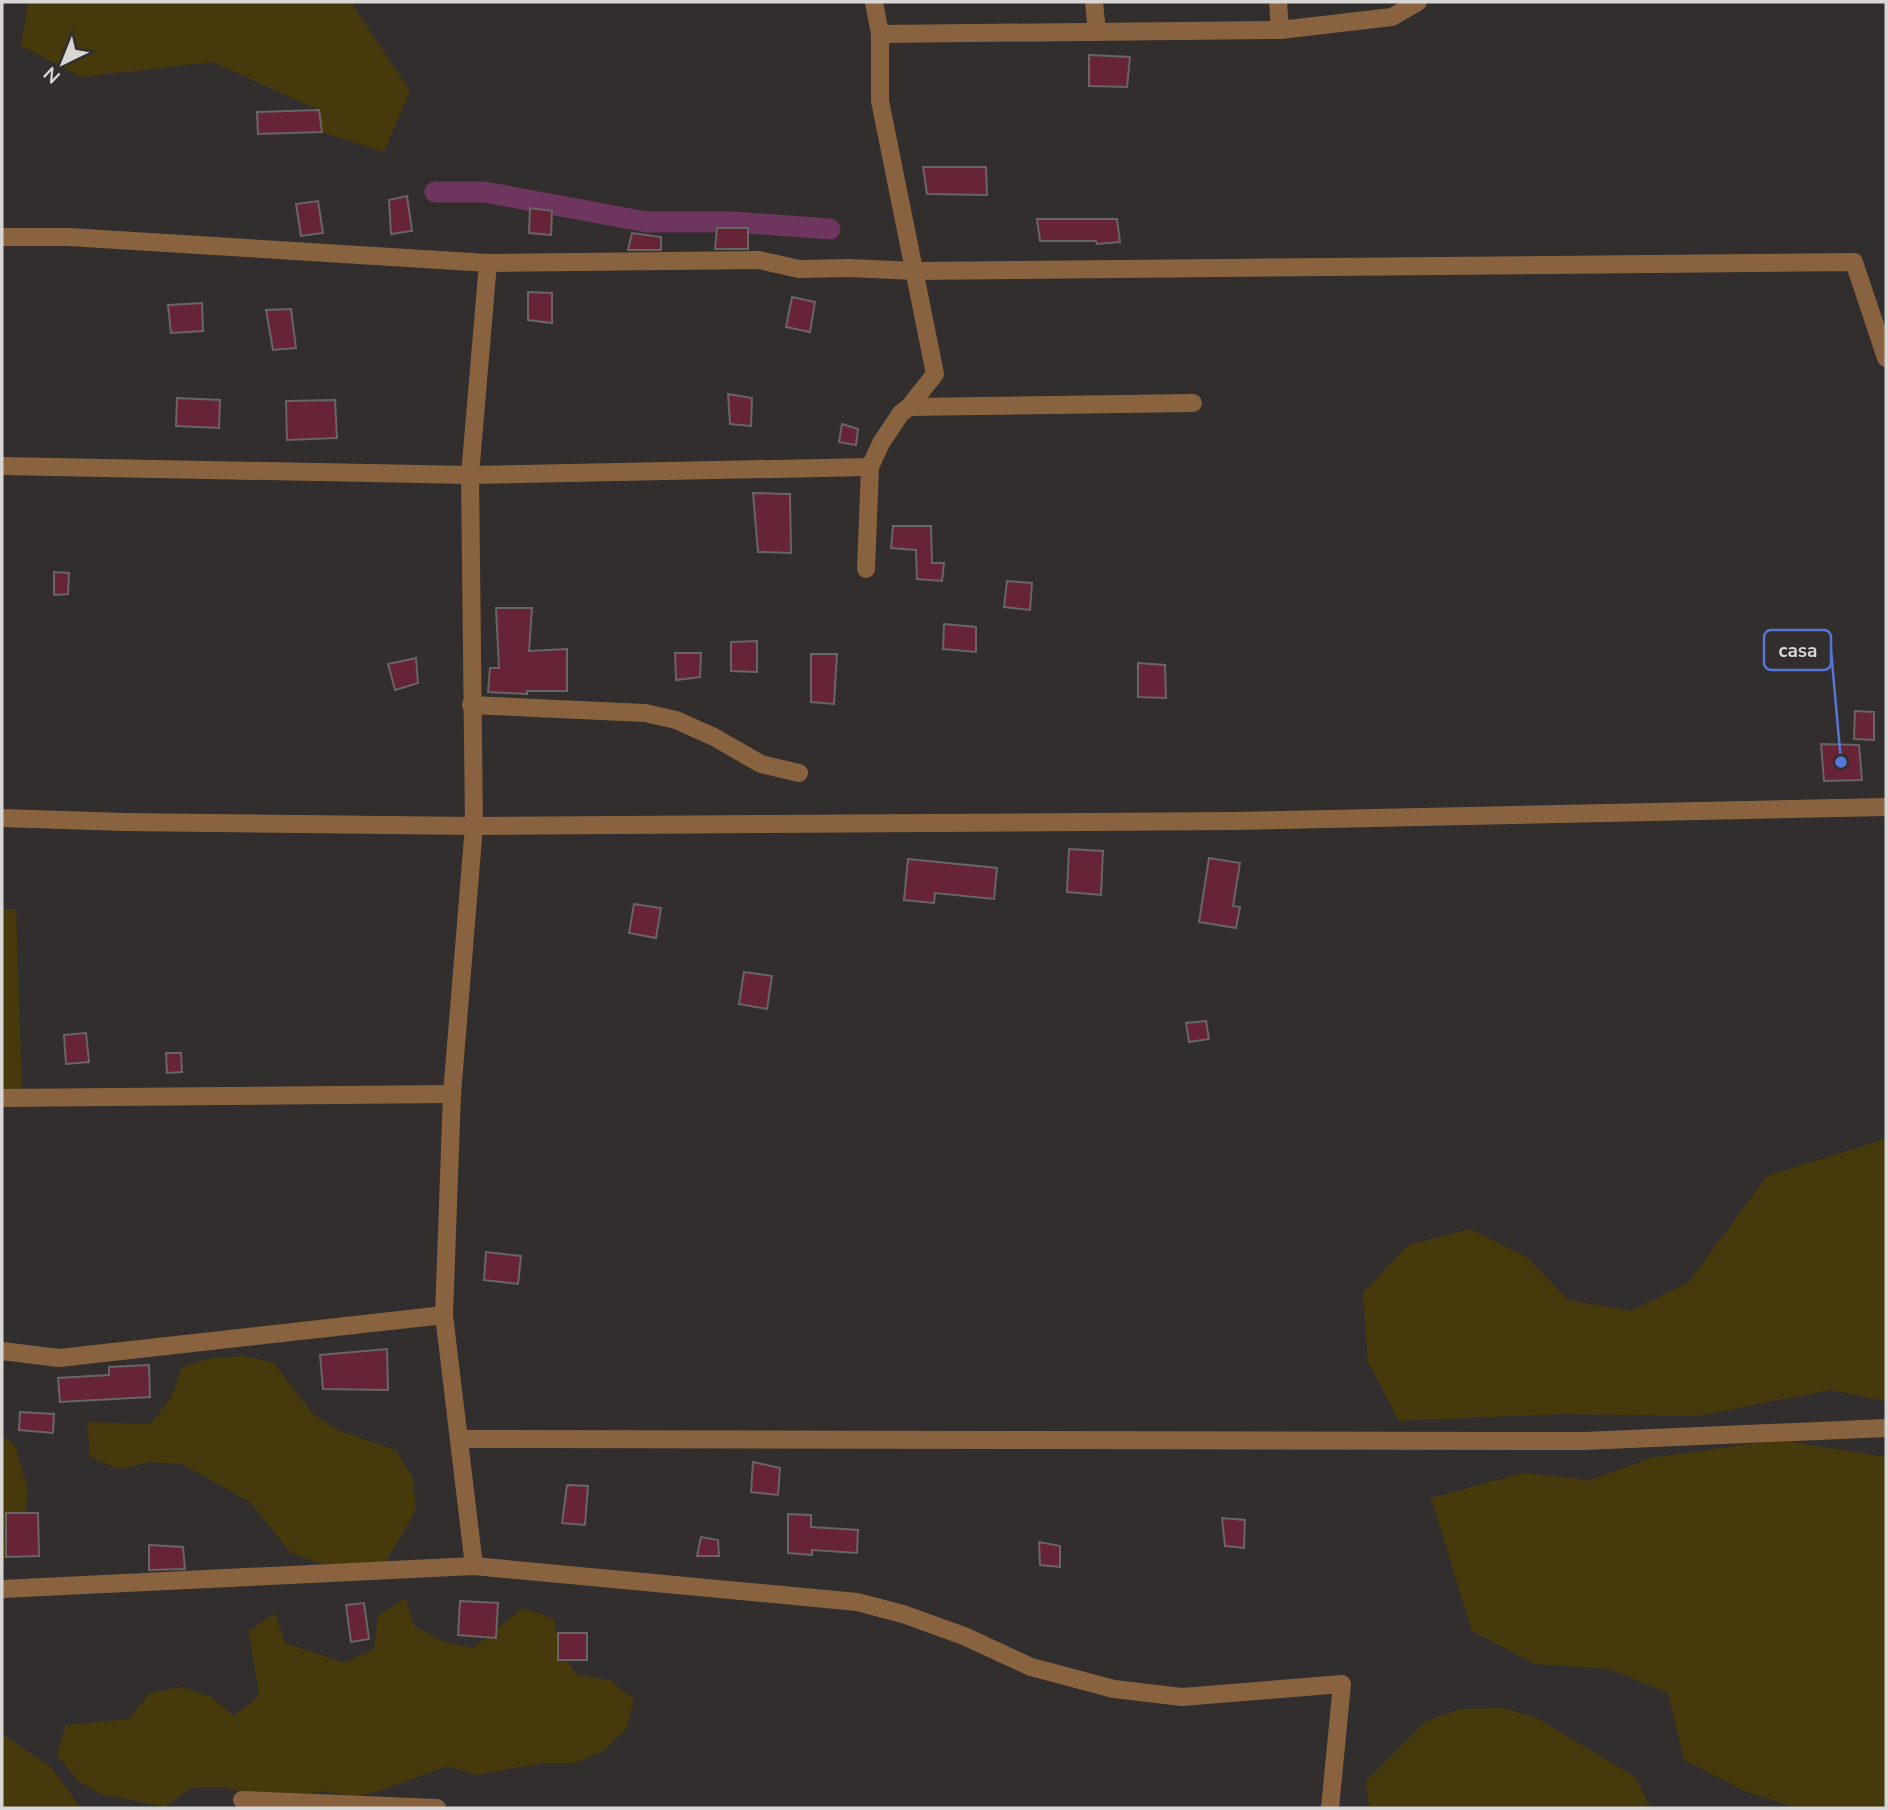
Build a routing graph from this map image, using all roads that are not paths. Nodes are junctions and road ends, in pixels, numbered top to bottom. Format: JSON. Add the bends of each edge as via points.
{"nodes":[{"id":1,"x":874,"y":2,"type":"edge"},
{"id":2,"x":1094,"y":2,"type":"edge"},
{"id":3,"x":1278,"y":2,"type":"edge"},
{"id":4,"x":1418,"y":2,"type":"edge"},
{"id":5,"x":1280,"y":30,"type":"junction"},
{"id":6,"x":1097,"y":32,"type":"junction"},
{"id":7,"x":880,"y":34,"type":"junction"},
{"id":8,"x":2,"y":237,"type":"edge"},
{"id":9,"x":488,"y":263,"type":"junction"},
{"id":10,"x":916,"y":271,"type":"junction"},
{"id":11,"x":1886,"y":358,"type":"edge"},
{"id":12,"x":1193,"y":403,"type":"dead end"},
{"id":13,"x":909,"y":407,"type":"junction"},
{"id":14,"x":2,"y":466,"type":"edge"},
{"id":15,"x":870,"y":467,"type":"junction"},
{"id":16,"x":470,"y":475,"type":"junction"},
{"id":17,"x":866,"y":569,"type":"dead end"},
{"id":18,"x":471,"y":705,"type":"junction"},
{"id":19,"x":799,"y":772,"type":"dead end"},
{"id":20,"x":1886,"y":807,"type":"edge"},
{"id":21,"x":2,"y":818,"type":"edge"},
{"id":22,"x":474,"y":826,"type":"junction"},
{"id":23,"x":452,"y":1094,"type":"junction"},
{"id":24,"x":2,"y":1098,"type":"edge"},
{"id":25,"x":444,"y":1315,"type":"junction"},
{"id":26,"x":2,"y":1351,"type":"edge"},
{"id":27,"x":1886,"y":1428,"type":"edge"},
{"id":28,"x":459,"y":1438,"type":"junction"},
{"id":29,"x":474,"y":1566,"type":"junction"},
{"id":30,"x":2,"y":1589,"type":"edge"},
{"id":31,"x":242,"y":1800,"type":"dead end"},
{"id":32,"x":437,"y":1808,"type":"edge"},
{"id":33,"x":1330,"y":1808,"type":"edge"}],
"edges":[{"from":1,"to":7,"type":"street"},
{"from":2,"to":6,"type":"street"},
{"from":3,"to":5,"type":"street"},
{"from":4,"to":5,"type":"street","via":[[1392,18]]},
{"from":5,"to":6,"type":"street"},
{"from":6,"to":7,"type":"street"},
{"from":7,"to":10,"type":"street","via":[[880,102]]},
{"from":8,"to":9,"type":"street","via":[[69,237]]},
{"from":9,"to":10,"type":"street","via":[[759,260],[799,269]]},
{"from":9,"to":16,"type":"street"},
{"from":10,"to":11,"type":"street","via":[[1854,262]]},
{"from":10,"to":13,"type":"street","via":[[935,374]]},
{"from":12,"to":13,"type":"street"},
{"from":13,"to":15,"type":"street"},
{"from":14,"to":16,"type":"street"},
{"from":15,"to":16,"type":"street"},
{"from":15,"to":17,"type":"street"},
{"from":16,"to":18,"type":"street"},
{"from":18,"to":19,"type":"street","via":[[645,713],[676,720],[761,764]]},
{"from":18,"to":22,"type":"street"},
{"from":20,"to":22,"type":"street","via":[[1233,821]]},
{"from":21,"to":22,"type":"street"},
{"from":22,"to":23,"type":"street"},
{"from":23,"to":24,"type":"street"},
{"from":23,"to":25,"type":"street"},
{"from":25,"to":26,"type":"street","via":[[60,1358]]},
{"from":25,"to":28,"type":"street"},
{"from":27,"to":28,"type":"street","via":[[1584,1441]]},
{"from":28,"to":29,"type":"street"},
{"from":29,"to":30,"type":"street"},
{"from":29,"to":33,"type":"street","via":[[857,1602],[964,1636],[1031,1667],[1114,1689],[1182,1697],[1342,1684]]},
{"from":31,"to":32,"type":"street"}]}
